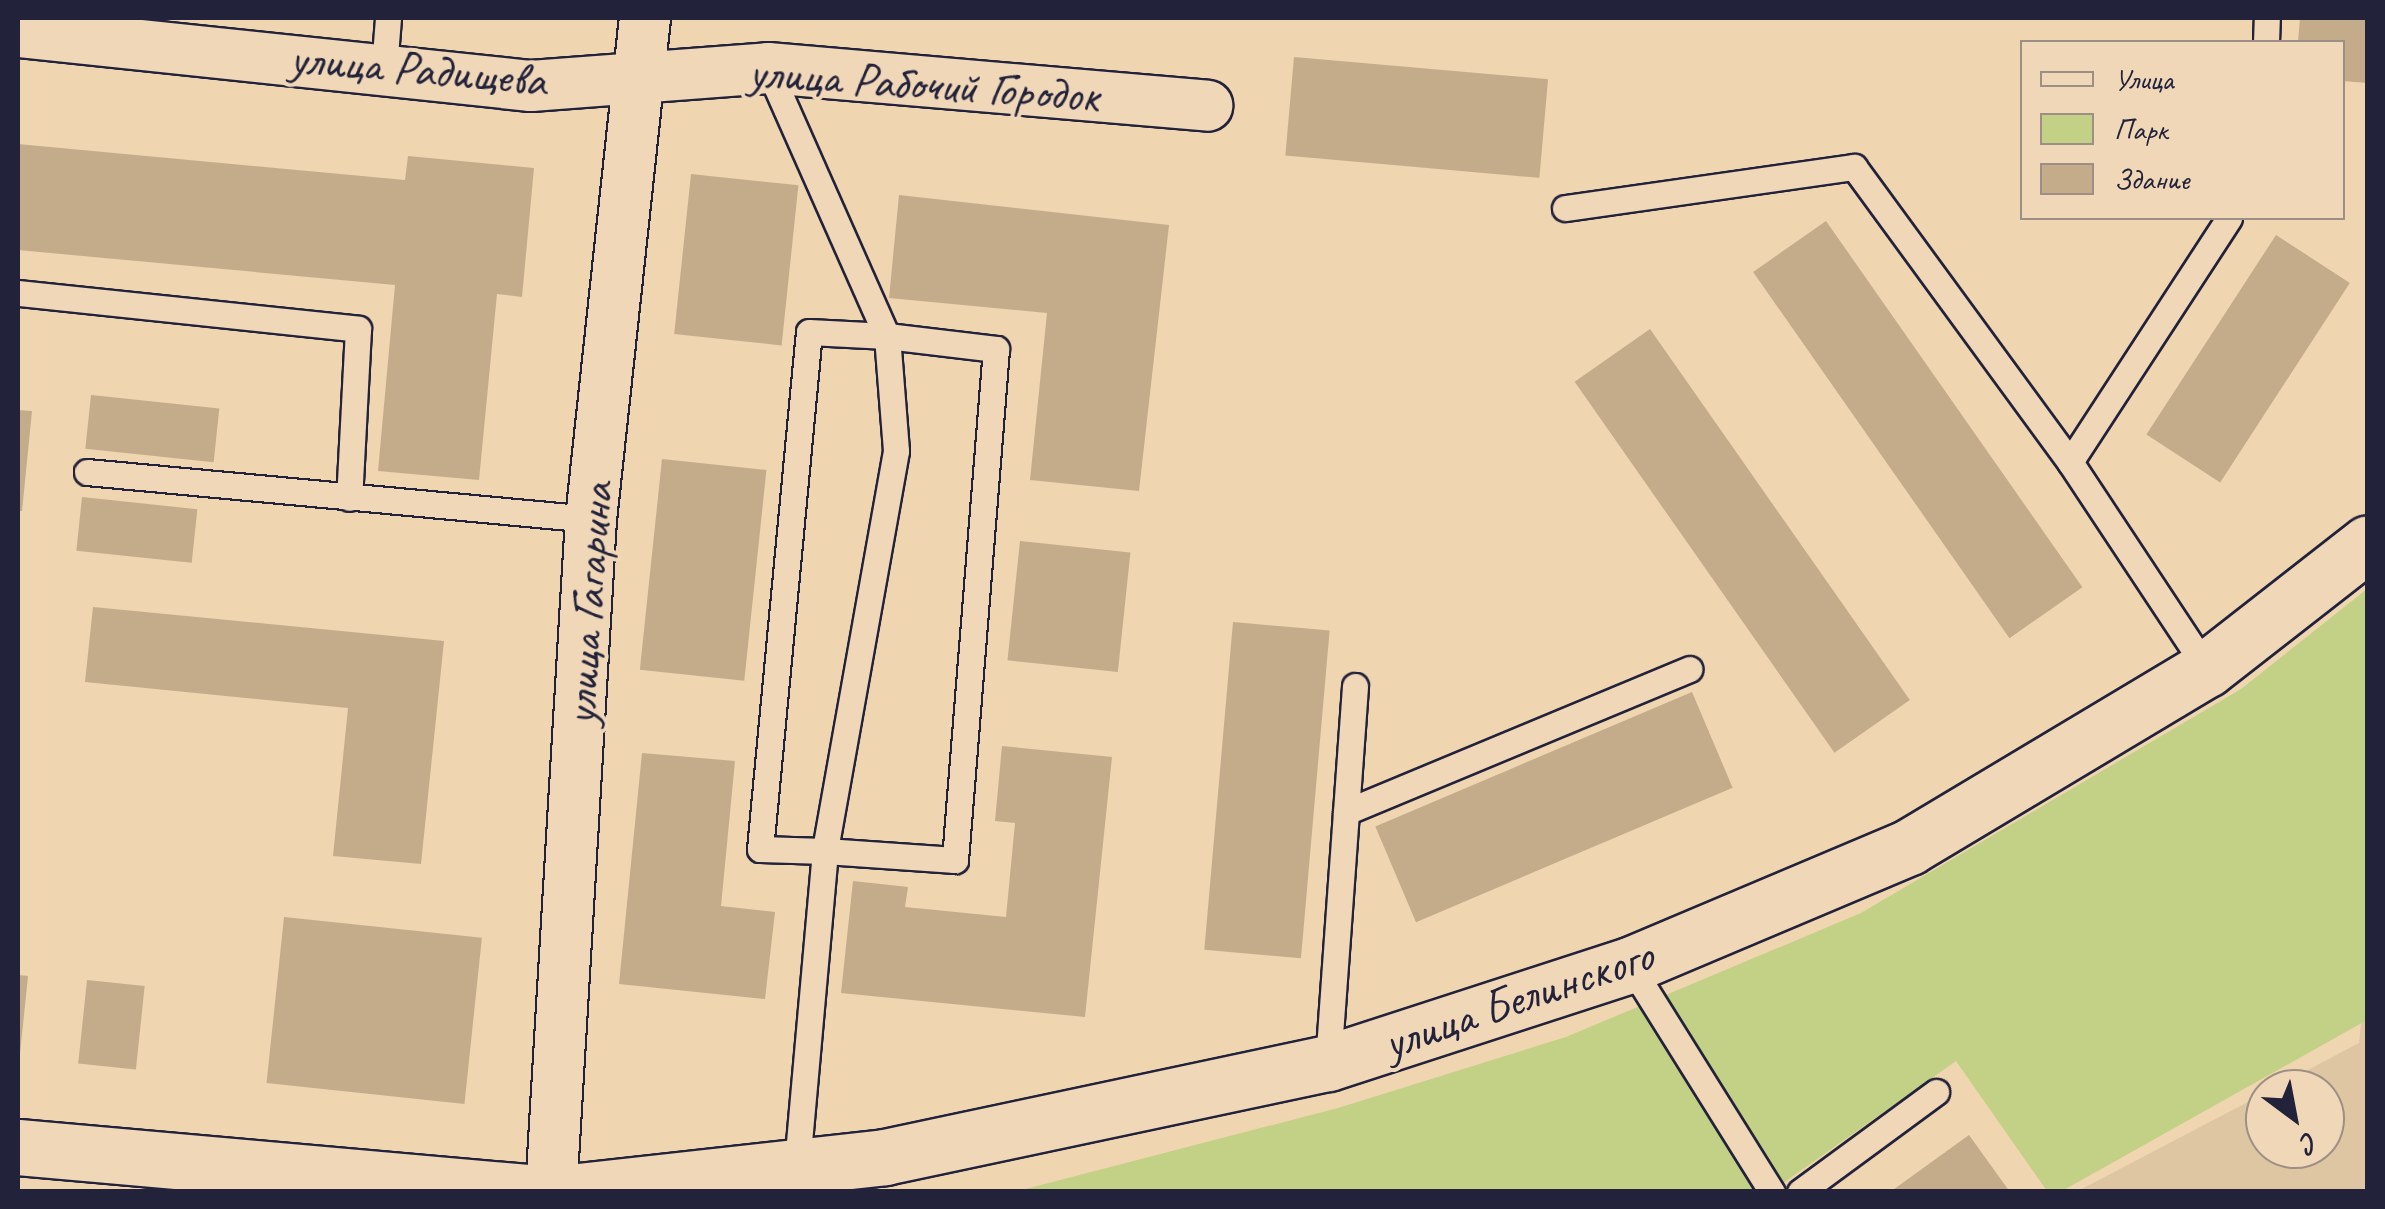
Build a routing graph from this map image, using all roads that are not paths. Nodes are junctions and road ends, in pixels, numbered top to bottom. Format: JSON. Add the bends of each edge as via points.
{"nodes":[{"id":1,"x":388,"y":18,"type":"edge"},
{"id":2,"x":645,"y":18,"type":"edge"},
{"id":3,"x":18,"y":32,"type":"edge"},
{"id":4,"x":384,"y":68,"type":"junction"},
{"id":5,"x":768,"y":68,"type":"junction"},
{"id":6,"x":640,"y":75,"type":"junction"},
{"id":7,"x":1207,"y":106,"type":"dead end"},
{"id":8,"x":1565,"y":208,"type":"dead end"},
{"id":9,"x":2228,"y":220,"type":"edge"},
{"id":10,"x":18,"y":293,"type":"edge"},
{"id":11,"x":887,"y":336,"type":"junction"},
{"id":12,"x":2070,"y":462,"type":"junction"},
{"id":13,"x":86,"y":472,"type":"dead end"},
{"id":14,"x":349,"y":498,"type":"junction"},
{"id":15,"x":591,"y":519,"type":"junction"},
{"id":16,"x":2368,"y":544,"type":"edge"},
{"id":17,"x":1690,"y":669,"type":"dead end"},
{"id":18,"x":2207,"y":669,"type":"junction"},
{"id":19,"x":1355,"y":686,"type":"dead end"},
{"id":20,"x":1346,"y":812,"type":"junction"},
{"id":21,"x":825,"y":851,"type":"junction"},
{"id":22,"x":1630,"y":964,"type":"junction"},
{"id":23,"x":1328,"y":1063,"type":"junction"},
{"id":24,"x":1936,"y":1092,"type":"dead end"},
{"id":25,"x":18,"y":1147,"type":"edge"},
{"id":26,"x":797,"y":1167,"type":"junction"},
{"id":27,"x":179,"y":1177,"type":"edge"},
{"id":28,"x":527,"y":1192,"type":"edge"},
{"id":29,"x":551,"y":1192,"type":"edge"},
{"id":30,"x":569,"y":1192,"type":"edge"},
{"id":31,"x":1772,"y":1192,"type":"edge"},
{"id":32,"x":1800,"y":1192,"type":"edge"}],
"edges":[{"from":1,"to":4,"type":"lane"},
{"from":2,"to":6,"type":"street","name":"улица Гагарина"},
{"from":3,"to":4,"type":"street","name":"улица Радищева"},
{"from":4,"to":6,"type":"street","name":"улица Радищева","via":[[530,86]]},
{"from":5,"to":6,"type":"street","name":"улица Рабочий Городок"},
{"from":5,"to":7,"type":"street","name":"улица Рабочий Городок"},
{"from":5,"to":11,"type":"lane"},
{"from":6,"to":15,"type":"street","name":"улица Гагарина"},
{"from":8,"to":12,"type":"lane","via":[[1854,167]]},
{"from":9,"to":12,"type":"lane"},
{"from":10,"to":14,"type":"lane","via":[[358,329]]},
{"from":11,"to":21,"type":"lane","via":[[896,451]]},
{"from":11,"to":21,"type":"lane","via":[[809,332],[760,849]]},
{"from":11,"to":21,"type":"lane","via":[[996,348],[955,860]]},
{"from":12,"to":18,"type":"lane"},
{"from":13,"to":14,"type":"lane"},
{"from":14,"to":15,"type":"lane"},
{"from":15,"to":29,"type":"street","name":"улица Гагарина"},
{"from":16,"to":18,"type":"street","name":"улица Белинского"},
{"from":17,"to":20,"type":"lane"},
{"from":18,"to":22,"type":"street","name":"улица Белинского","via":[[1909,847]]},
{"from":19,"to":20,"type":"lane"},
{"from":20,"to":23,"type":"lane"},
{"from":21,"to":26,"type":"lane"},
{"from":22,"to":23,"type":"street","name":"улица Белинского"},
{"from":22,"to":31,"type":"lane"},
{"from":23,"to":26,"type":"street","name":"улица Белинского","via":[[885,1157]]},
{"from":24,"to":32,"type":"lane"},
{"from":25,"to":27,"type":"street"},
{"from":26,"to":30,"type":"street","name":"улица Белинского"},
{"from":27,"to":28,"type":"street"}]}
